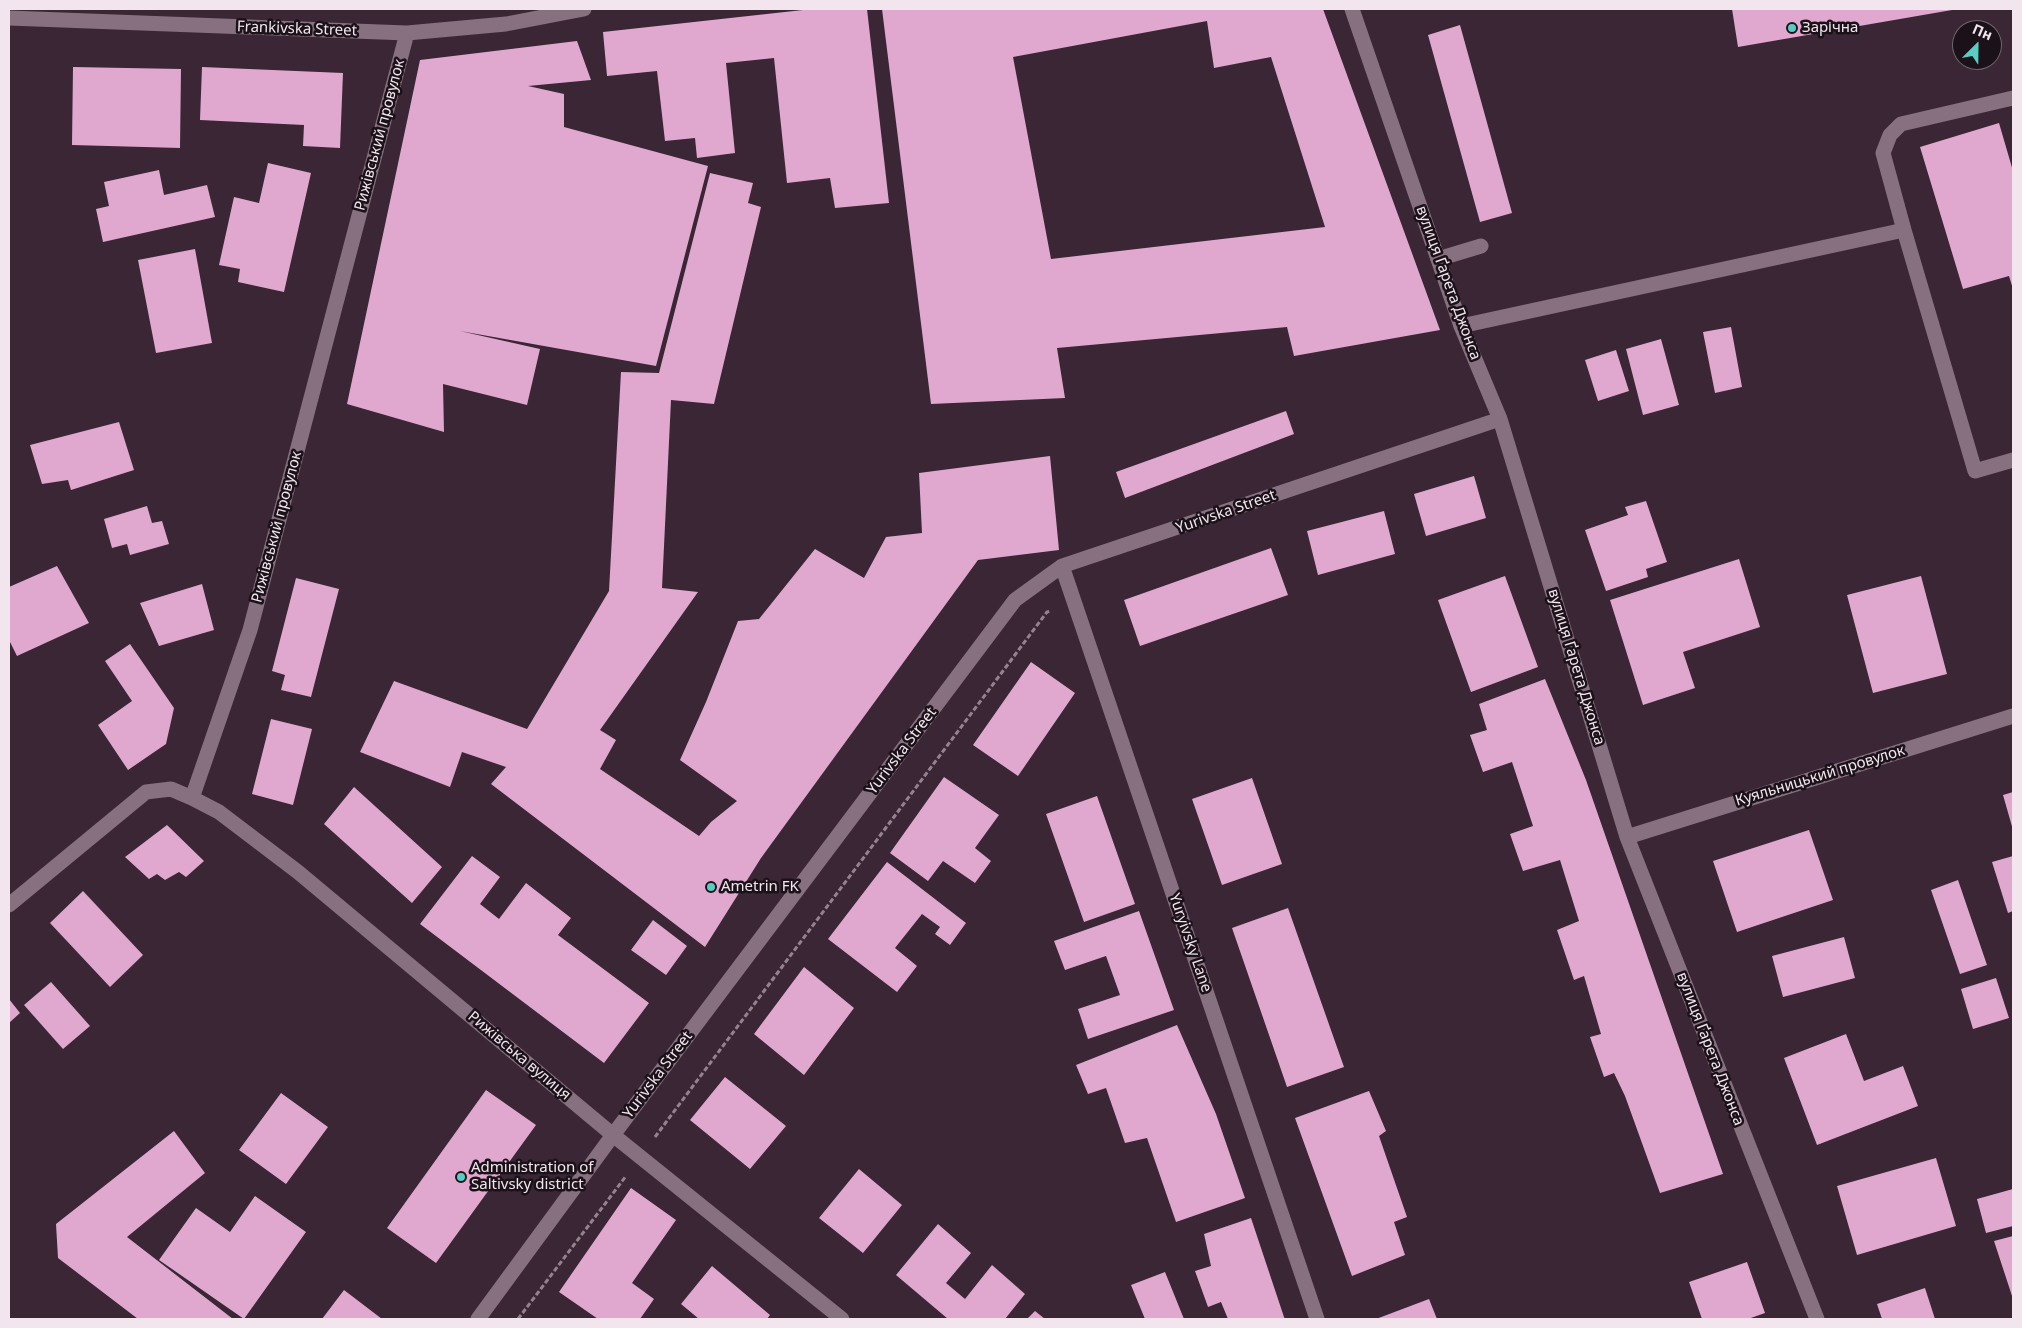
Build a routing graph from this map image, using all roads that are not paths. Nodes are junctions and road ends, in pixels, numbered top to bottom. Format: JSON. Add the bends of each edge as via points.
{"nodes":[{"id":1,"x":584,"y":9,"type":"edge"},
{"id":2,"x":1352,"y":9,"type":"edge"},
{"id":3,"x":9,"y":18,"type":"edge"},
{"id":4,"x":407,"y":33,"type":"junction"},
{"id":5,"x":2013,"y":98,"type":"edge"},
{"id":6,"x":1904,"y":230,"type":"junction"},
{"id":7,"x":1481,"y":246,"type":"dead end"},
{"id":8,"x":1438,"y":259,"type":"junction"},
{"id":9,"x":1461,"y":326,"type":"junction"},
{"id":10,"x":1500,"y":419,"type":"junction"},
{"id":11,"x":2013,"y":460,"type":"edge"},
{"id":12,"x":1062,"y":566,"type":"junction"},
{"id":13,"x":2013,"y":716,"type":"edge"},
{"id":14,"x":192,"y":798,"type":"junction"},
{"id":15,"x":1627,"y":837,"type":"junction"},
{"id":16,"x":9,"y":905,"type":"edge"},
{"id":17,"x":613,"y":1135,"type":"junction"},
{"id":18,"x":478,"y":1319,"type":"edge"},
{"id":19,"x":842,"y":1319,"type":"edge"},
{"id":20,"x":1317,"y":1319,"type":"edge"},
{"id":21,"x":1817,"y":1319,"type":"edge"}],
"edges":[{"from":1,"to":4,"type":"street","name":"Frankivska Street","via":[[506,24]]},
{"from":2,"to":8,"type":"street","name":"вулиця Ґарета Джонса"},
{"from":3,"to":4,"type":"street","name":"Frankivska Street"},
{"from":4,"to":14,"type":"street","name":"Рижівський провулок","via":[[250,630]]},
{"from":5,"to":6,"type":"street","via":[[1901,124],[1890,135],[1883,153]]},
{"from":6,"to":9,"type":"street"},
{"from":6,"to":11,"type":"street","via":[[1975,471]]},
{"from":7,"to":8,"type":"street"},
{"from":8,"to":9,"type":"street","name":"вулиця Ґарета Джонса"},
{"from":9,"to":10,"type":"street","name":"вулиця Ґарета Джонса"},
{"from":10,"to":12,"type":"street","name":"Yurivska Street"},
{"from":10,"to":15,"type":"street","name":"вулиця Ґарета Джонса"},
{"from":12,"to":17,"type":"street","name":"Yurivska Street","via":[[1015,600]]},
{"from":12,"to":20,"type":"street","name":"Yuryivsky Lane"},
{"from":13,"to":15,"type":"street","name":"Куяльницький провулок"},
{"from":14,"to":16,"type":"street","via":[[171,789],[146,792]]},
{"from":14,"to":17,"type":"street","name":"Рижівська вулиця","via":[[219,812],[298,872]]},
{"from":15,"to":21,"type":"street","name":"вулиця Ґарета Джонса"},
{"from":17,"to":18,"type":"street","name":"Yurivska Street"},
{"from":17,"to":19,"type":"street","name":"Рижівська вулиця"}]}
